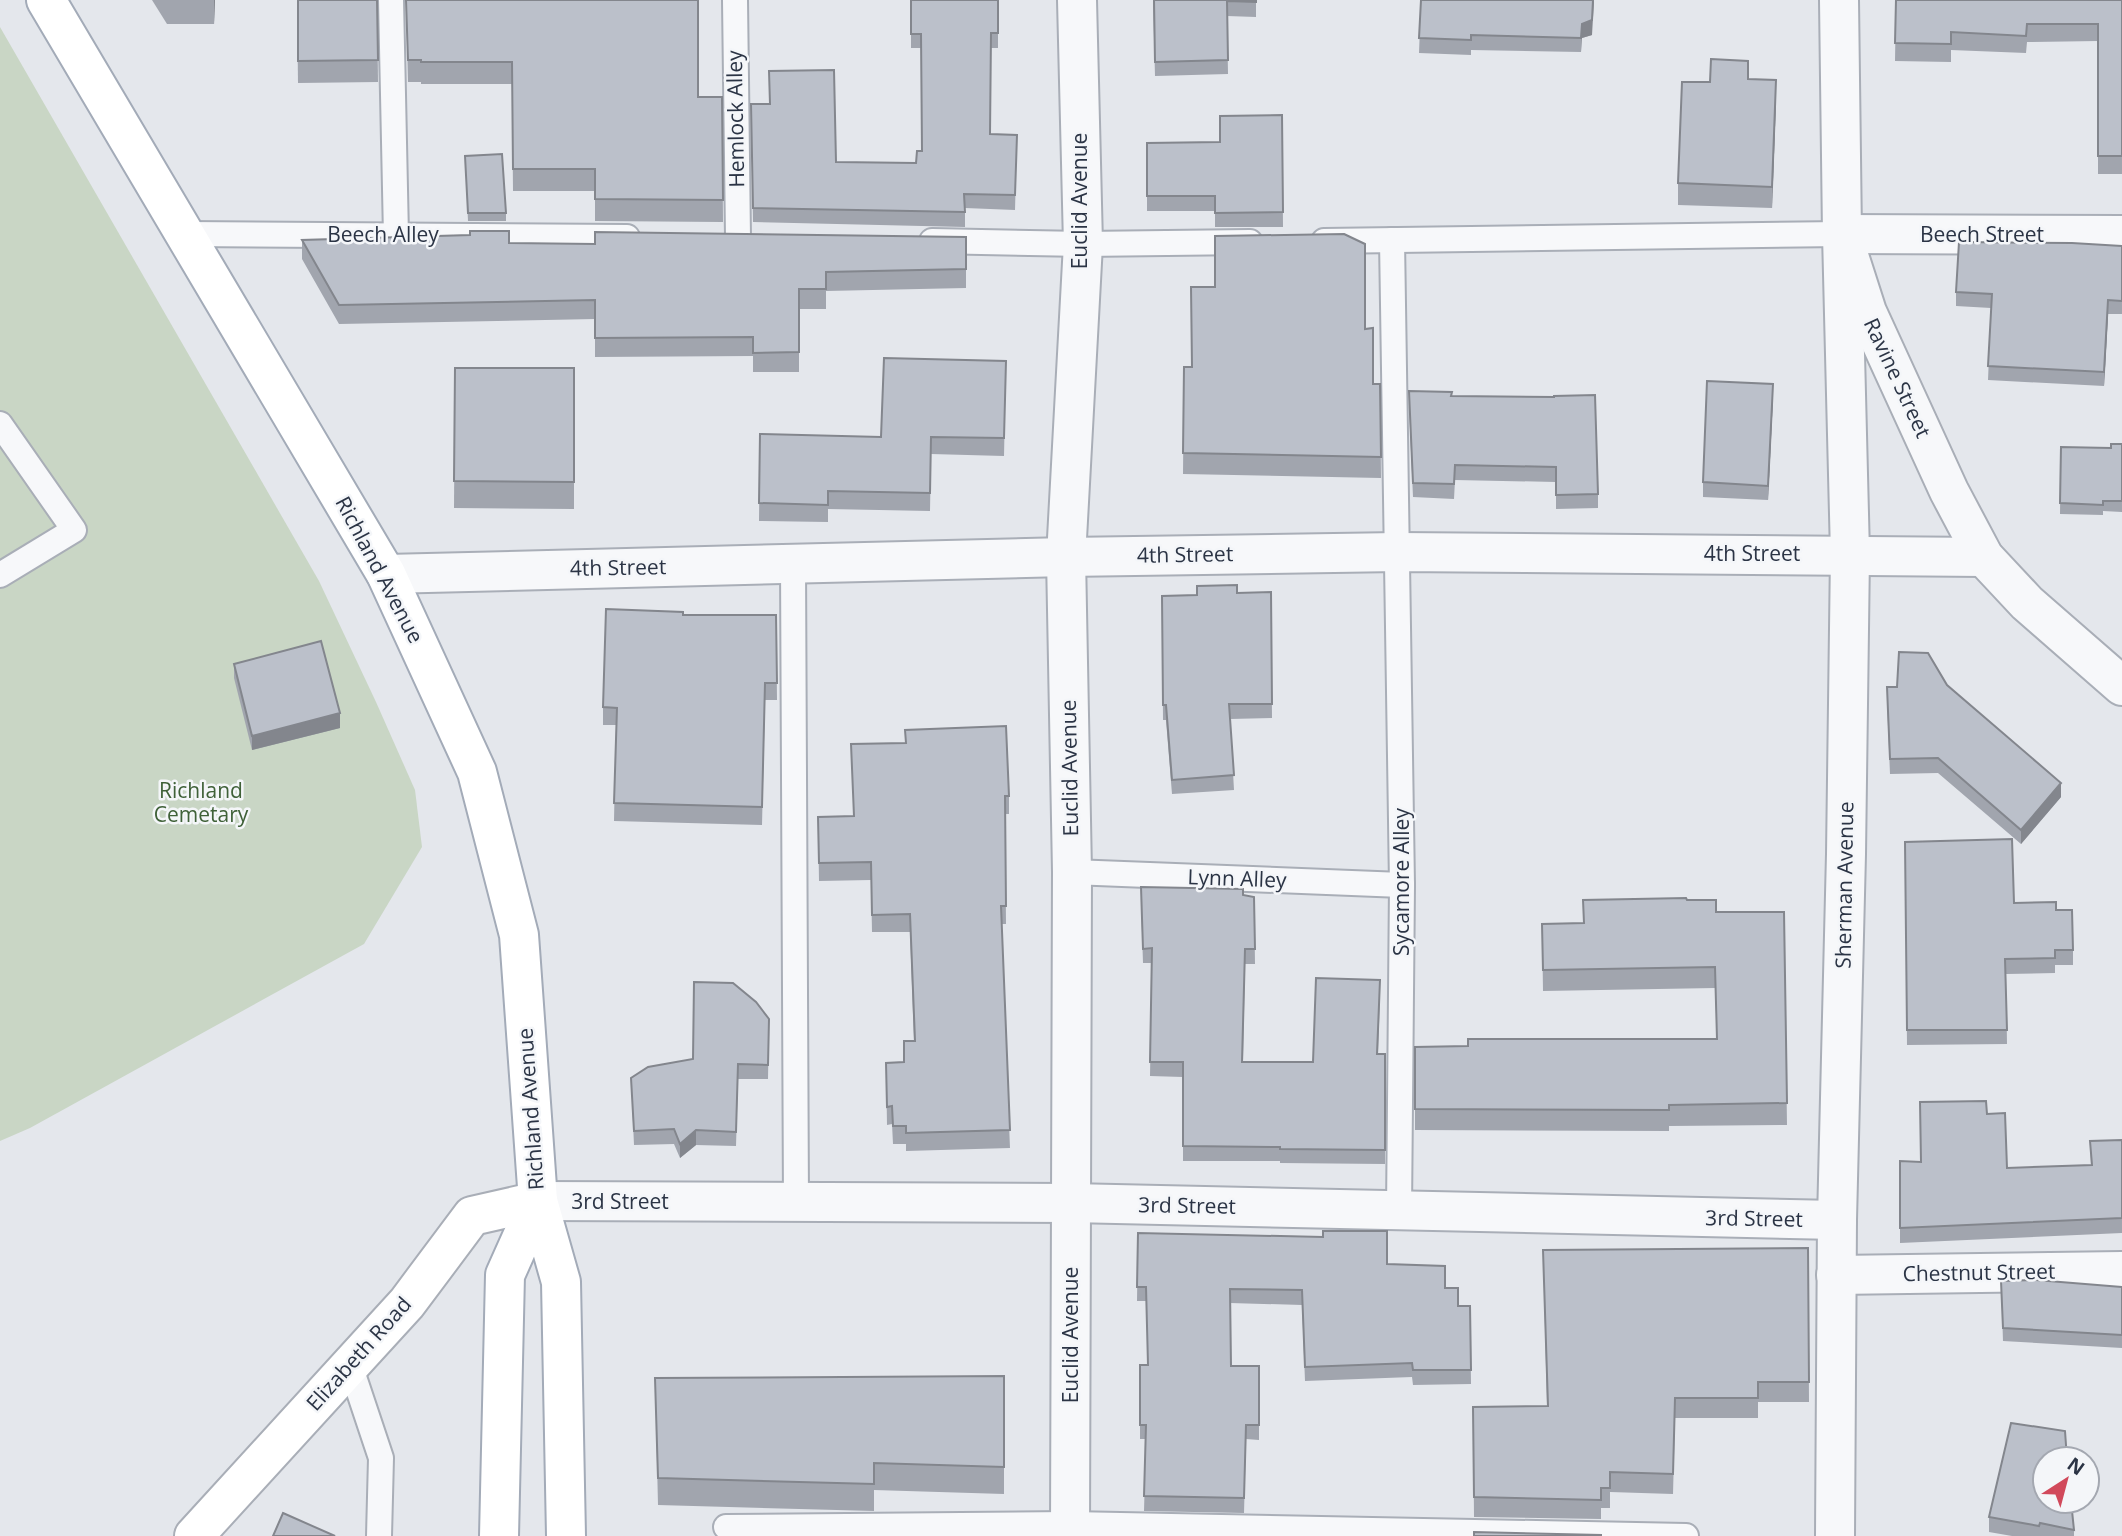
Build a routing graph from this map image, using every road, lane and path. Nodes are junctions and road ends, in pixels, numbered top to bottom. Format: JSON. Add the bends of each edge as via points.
{"nodes":[{"id":1,"x":47,"y":0,"type":"edge"},
{"id":2,"x":391,"y":0,"type":"edge"},
{"id":3,"x":735,"y":0,"type":"edge"},
{"id":4,"x":1077,"y":0,"type":"edge"},
{"id":5,"x":1839,"y":0,"type":"edge"},
{"id":6,"x":186,"y":234,"type":"junction"},
{"id":7,"x":1842,"y":234,"type":"junction"},
{"id":8,"x":2122,"y":235,"type":"edge"},
{"id":9,"x":396,"y":236,"type":"junction"},
{"id":10,"x":656,"y":237,"type":"edge"},
{"id":11,"x":710,"y":237,"type":"edge"},
{"id":12,"x":738,"y":237,"type":"junction"},
{"id":13,"x":765,"y":238,"type":"edge"},
{"id":14,"x":1392,"y":240,"type":"junction"},
{"id":15,"x":903,"y":241,"type":"edge"},
{"id":16,"x":1271,"y":242,"type":"edge"},
{"id":17,"x":1298,"y":242,"type":"edge"},
{"id":18,"x":1083,"y":244,"type":"junction"},
{"id":19,"x":0,"y":424,"type":"edge"},
{"id":20,"x":1398,"y":552,"type":"junction"},
{"id":21,"x":1850,"y":554,"type":"junction"},
{"id":22,"x":1066,"y":557,"type":"junction"},
{"id":23,"x":1983,"y":557,"type":"junction"},
{"id":24,"x":793,"y":564,"type":"junction"},
{"id":25,"x":386,"y":574,"type":"junction"},
{"id":26,"x":0,"y":575,"type":"edge"},
{"id":27,"x":2122,"y":686,"type":"edge"},
{"id":28,"x":1072,"y":872,"type":"junction"},
{"id":29,"x":1402,"y":885,"type":"junction"},
{"id":30,"x":537,"y":1201,"type":"junction"},
{"id":31,"x":796,"y":1203,"type":"junction"},
{"id":32,"x":1071,"y":1203,"type":"junction"},
{"id":33,"x":1399,"y":1211,"type":"junction"},
{"id":34,"x":1837,"y":1220,"type":"junction"},
{"id":35,"x":2122,"y":1272,"type":"edge"},
{"id":36,"x":1836,"y":1275,"type":"junction"},
{"id":37,"x":350,"y":1365,"type":"junction"},
{"id":38,"x":726,"y":1527,"type":"dead end"},
{"id":39,"x":1070,"y":1530,"type":"edge"},
{"id":40,"x":194,"y":1536,"type":"edge"},
{"id":41,"x":379,"y":1536,"type":"edge"},
{"id":42,"x":499,"y":1536,"type":"edge"},
{"id":43,"x":566,"y":1536,"type":"edge"},
{"id":44,"x":1686,"y":1536,"type":"edge"},
{"id":45,"x":1835,"y":1536,"type":"edge"}],
"edges":[{"from":1,"to":6,"type":"main road","name":"Richland Avenue"},
{"from":2,"to":9,"type":"lane"},
{"from":3,"to":12,"type":"lane","name":"Hemlock Alley"},
{"from":4,"to":18,"type":"street","name":"Euclid Avenue"},
{"from":5,"to":7,"type":"street","name":"Ravine Street"},
{"from":6,"to":9,"type":"lane","name":"Beech Alley"},
{"from":6,"to":25,"type":"main road","name":"Richland Avenue"},
{"from":7,"to":8,"type":"street","name":"Beech Street"},
{"from":7,"to":14,"type":"lane"},
{"from":7,"to":21,"type":"street","name":"Sherman Avenue"},
{"from":7,"to":23,"type":"street","name":"Ravine Street","via":[[1867,312]]},
{"from":9,"to":10,"type":"lane","name":"Beech Alley"},
{"from":11,"to":12,"type":"lane"},
{"from":12,"to":13,"type":"lane"},
{"from":14,"to":17,"type":"lane"},
{"from":14,"to":20,"type":"lane","name":"Sycamore Alley"},
{"from":15,"to":18,"type":"lane"},
{"from":16,"to":18,"type":"lane"},
{"from":18,"to":22,"type":"street","name":"Euclid Avenue"},
{"from":19,"to":26,"type":"lane","via":[[74,530]]},
{"from":20,"to":21,"type":"street","name":"4th Street"},
{"from":20,"to":22,"type":"street","name":"4th Street"},
{"from":20,"to":29,"type":"lane","name":"Sycamore Alley"},
{"from":21,"to":23,"type":"street","name":"4th Street"},
{"from":21,"to":34,"type":"street","name":"Sherman Avenue"},
{"from":22,"to":24,"type":"street","name":"4th Street"},
{"from":22,"to":28,"type":"street","name":"Euclid Avenue"},
{"from":23,"to":27,"type":"street","name":"Ravine Street","via":[[2027,603]]},
{"from":24,"to":25,"type":"street","name":"4th Street"},
{"from":24,"to":31,"type":"lane"},
{"from":25,"to":30,"type":"main road","name":"Richland Avenue","via":[[477,772],[519,935]]},
{"from":28,"to":29,"type":"lane","name":"Lynn Alley"},
{"from":28,"to":32,"type":"street","name":"Euclid Avenue"},
{"from":29,"to":33,"type":"lane","name":"Sycamore Alley"},
{"from":30,"to":31,"type":"street","name":"3rd Street"},
{"from":30,"to":37,"type":"main road","name":"Elizabeth Road","via":[[472,1216],[407,1303]]},
{"from":30,"to":42,"type":"main road","name":"Richland Avenue","via":[[505,1275]]},
{"from":30,"to":43,"type":"main road","name":"Richland Avenue","via":[[561,1282]]},
{"from":31,"to":32,"type":"street","name":"3rd Street"},
{"from":32,"to":33,"type":"street","name":"3rd Street"},
{"from":32,"to":39,"type":"street","name":"Euclid Avenue"},
{"from":33,"to":34,"type":"street","name":"3rd Street"},
{"from":34,"to":36,"type":"street","name":"Sherman Avenue"},
{"from":35,"to":36,"type":"street","name":"Chestnut Street"},
{"from":36,"to":45,"type":"street","name":"Sherman Avenue"},
{"from":37,"to":40,"type":"main road","name":"Elizabeth Road"},
{"from":37,"to":41,"type":"lane","via":[[381,1458]]},
{"from":38,"to":39,"type":"lane"},
{"from":39,"to":44,"type":"lane"}]}
